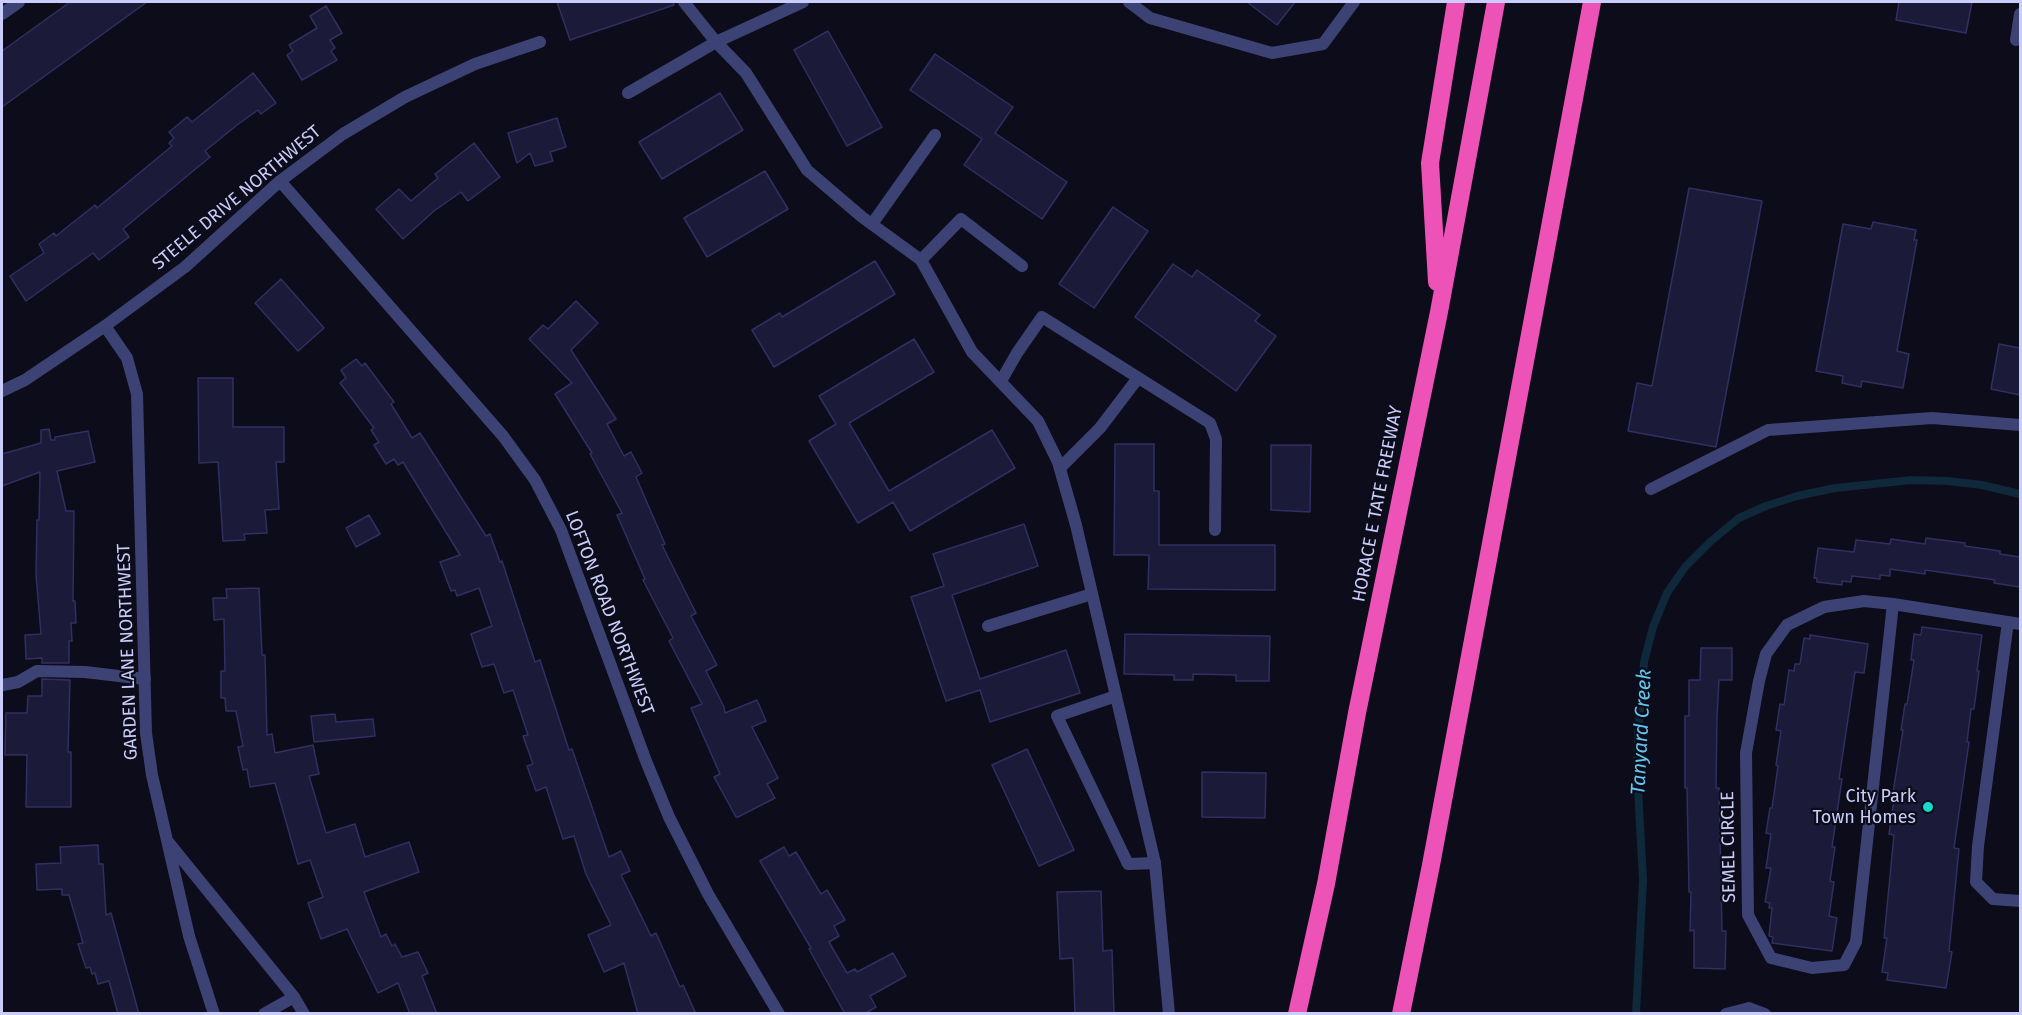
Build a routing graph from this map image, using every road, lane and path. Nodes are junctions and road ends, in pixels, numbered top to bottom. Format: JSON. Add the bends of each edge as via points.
{"nodes":[{"id":1,"x":19,"y":2,"type":"edge"},
{"id":2,"x":684,"y":2,"type":"edge"},
{"id":3,"x":803,"y":2,"type":"edge"},
{"id":4,"x":1129,"y":2,"type":"edge"},
{"id":5,"x":1354,"y":2,"type":"edge"},
{"id":6,"x":1456,"y":2,"type":"edge"},
{"id":7,"x":1496,"y":2,"type":"edge"},
{"id":8,"x":1592,"y":2,"type":"edge"},
{"id":9,"x":2020,"y":14,"type":"edge"},
{"id":10,"x":2,"y":15,"type":"edge"},
{"id":11,"x":2016,"y":40,"type":"dead end"},
{"id":12,"x":540,"y":42,"type":"dead end"},
{"id":13,"x":716,"y":42,"type":"junction"},
{"id":14,"x":628,"y":93,"type":"dead end"},
{"id":15,"x":935,"y":135,"type":"dead end"},
{"id":16,"x":280,"y":181,"type":"junction"},
{"id":17,"x":872,"y":224,"type":"junction"},
{"id":18,"x":921,"y":260,"type":"junction"},
{"id":19,"x":1022,"y":266,"type":"dead end"},
{"id":20,"x":1439,"y":312,"type":"junction"},
{"id":21,"x":105,"y":326,"type":"junction"},
{"id":22,"x":1138,"y":378,"type":"junction"},
{"id":23,"x":1001,"y":381,"type":"junction"},
{"id":24,"x":2,"y":391,"type":"edge"},
{"id":25,"x":2020,"y":425,"type":"edge"},
{"id":26,"x":1060,"y":468,"type":"junction"},
{"id":27,"x":1651,"y":489,"type":"dead end"},
{"id":28,"x":1215,"y":530,"type":"dead end"},
{"id":29,"x":1092,"y":594,"type":"junction"},
{"id":30,"x":1893,"y":604,"type":"junction"},
{"id":31,"x":2014,"y":623,"type":"edge"},
{"id":32,"x":988,"y":626,"type":"dead end"},
{"id":33,"x":145,"y":679,"type":"junction"},
{"id":34,"x":3,"y":685,"type":"dead end"},
{"id":35,"x":1116,"y":696,"type":"junction"},
{"id":36,"x":166,"y":838,"type":"junction"},
{"id":37,"x":1155,"y":863,"type":"junction"},
{"id":38,"x":2020,"y":901,"type":"edge"},
{"id":39,"x":294,"y":997,"type":"junction"},
{"id":40,"x":214,"y":1014,"type":"edge"},
{"id":41,"x":264,"y":1014,"type":"edge"},
{"id":42,"x":304,"y":1014,"type":"edge"},
{"id":43,"x":779,"y":1014,"type":"edge"},
{"id":44,"x":1169,"y":1014,"type":"edge"},
{"id":45,"x":1297,"y":1014,"type":"edge"},
{"id":46,"x":1401,"y":1014,"type":"edge"},
{"id":47,"x":1726,"y":1014,"type":"edge"},
{"id":48,"x":1765,"y":1014,"type":"edge"}],
"edges":[{"from":1,"to":10,"type":"street"},
{"from":2,"to":13,"type":"street"},
{"from":3,"to":13,"type":"street"},
{"from":4,"to":5,"type":"street","via":[[1150,18],[1272,53],[1323,44]]},
{"from":6,"to":20,"type":"highway","via":[[1430,163]]},
{"from":7,"to":20,"type":"highway","name":"HORACE E TATE FREEWAY"},
{"from":8,"to":46,"type":"highway"},
{"from":9,"to":11,"type":"street"},
{"from":12,"to":16,"type":"street","name":"STEELE DRIVE NORTHWEST","via":[[475,64],[405,97],[343,134]]},
{"from":13,"to":14,"type":"street"},
{"from":13,"to":17,"type":"street","via":[[746,73],[807,171]]},
{"from":15,"to":17,"type":"street"},
{"from":16,"to":21,"type":"street","name":"STEELE DRIVE NORTHWEST","via":[[185,267]]},
{"from":16,"to":43,"type":"street","name":"LOFTON ROAD NORTHWEST","via":[[503,436],[535,480],[561,530],[669,817],[708,894]]},
{"from":17,"to":18,"type":"street"},
{"from":18,"to":19,"type":"street","via":[[961,219]]},
{"from":18,"to":23,"type":"street","via":[[972,352]]},
{"from":20,"to":45,"type":"highway","name":"HORACE E TATE FREEWAY"},
{"from":21,"to":24,"type":"street","name":"STEELE DRIVE NORTHWEST"},
{"from":21,"to":33,"type":"street","name":"GARDEN LANE NORTHWEST","via":[[127,358],[137,394]]},
{"from":22,"to":23,"type":"street","via":[[1042,317]]},
{"from":22,"to":26,"type":"street","via":[[1100,428]]},
{"from":22,"to":28,"type":"street","via":[[1210,423],[1216,439]]},
{"from":23,"to":26,"type":"street","via":[[1038,421]]},
{"from":25,"to":27,"type":"street","via":[[1932,418],[1768,430]]},
{"from":26,"to":29,"type":"street"},
{"from":29,"to":32,"type":"street"},
{"from":29,"to":35,"type":"street"},
{"from":30,"to":30,"type":"street","name":"SEMEL CIRCLE","via":[[1856,942],[1844,965],[1812,968],[1771,958],[1748,915],[1746,753],[1766,654],[1787,626],[1824,607],[1864,601]]},
{"from":30,"to":31,"type":"street","name":"SEMEL CIRCLE"},
{"from":31,"to":38,"type":"street","name":"SEMEL CIRCLE","via":[[1978,846],[1976,882],[1994,899]]},
{"from":33,"to":34,"type":"street","via":[[37,671]]},
{"from":33,"to":36,"type":"street","name":"GARDEN LANE NORTHWEST","via":[[150,764]]},
{"from":35,"to":37,"type":"street"},
{"from":35,"to":37,"type":"street","via":[[1057,716],[1128,864]]},
{"from":36,"to":39,"type":"street"},
{"from":36,"to":40,"type":"street","name":"GARDEN LANE NORTHWEST","via":[[189,936]]},
{"from":37,"to":44,"type":"street"},
{"from":39,"to":41,"type":"street"},
{"from":39,"to":42,"type":"street"},
{"from":47,"to":48,"type":"street","via":[[1749,1008]]}]}
